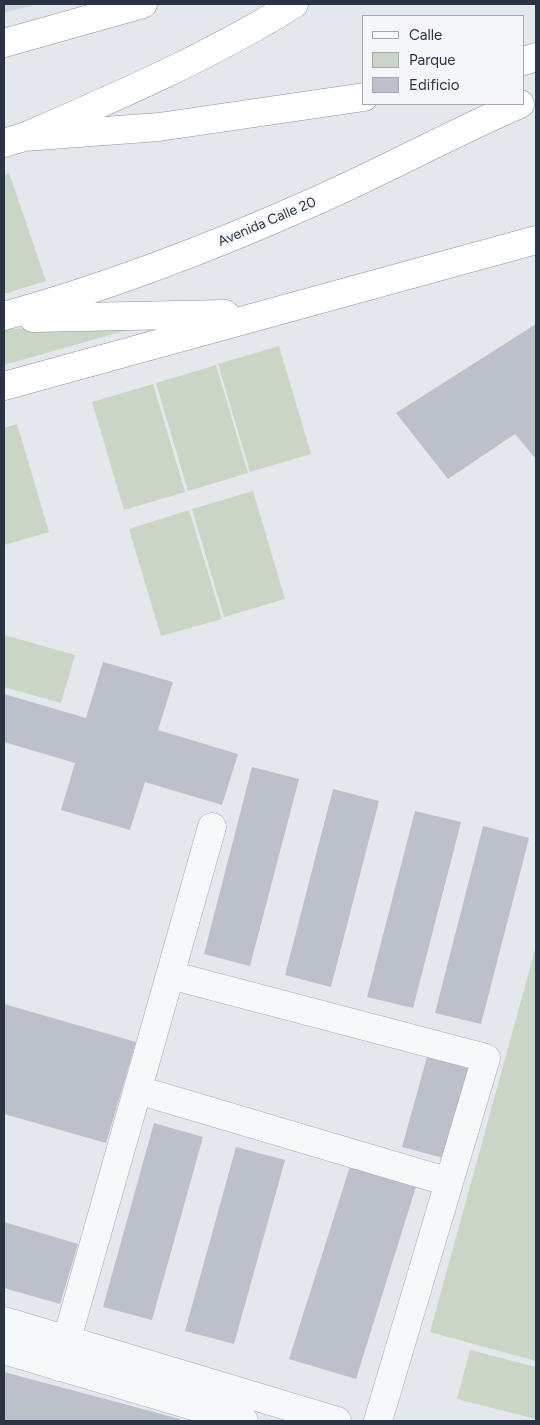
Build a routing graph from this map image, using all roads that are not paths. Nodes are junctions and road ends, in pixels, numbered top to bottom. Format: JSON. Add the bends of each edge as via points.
{"nodes":[{"id":1,"x":143,"y":4,"type":"edge"},
{"id":2,"x":294,"y":4,"type":"edge"},
{"id":3,"x":4,"y":43,"type":"edge"},
{"id":4,"x":362,"y":97,"type":"edge"},
{"id":5,"x":517,"y":105,"type":"edge"},
{"id":6,"x":14,"y":140,"type":"edge"},
{"id":7,"x":536,"y":240,"type":"edge"},
{"id":8,"x":265,"y":313,"type":"junction"},
{"id":9,"x":4,"y":317,"type":"edge"},
{"id":10,"x":4,"y":386,"type":"edge"},
{"id":11,"x":212,"y":827,"type":"dead end"},
{"id":12,"x":170,"y":975,"type":"junction"},
{"id":13,"x":138,"y":1090,"type":"junction"},
{"id":14,"x":449,"y":1182,"type":"junction"},
{"id":15,"x":4,"y":1321,"type":"edge"},
{"id":16,"x":67,"y":1340,"type":"junction"},
{"id":17,"x":4,"y":1350,"type":"edge"},
{"id":18,"x":59,"y":1367,"type":"junction"},
{"id":19,"x":244,"y":1421,"type":"edge"},
{"id":20,"x":337,"y":1421,"type":"edge"},
{"id":21,"x":378,"y":1421,"type":"edge"}],
"edges":[{"from":1,"to":3,"type":"highway"},
{"from":2,"to":6,"type":"highway","via":[[155,79]]},
{"from":4,"to":6,"type":"highway","via":[[159,127]]},
{"from":5,"to":9,"type":"highway","name":"Avenida Calle 20","via":[[232,238],[64,299]]},
{"from":7,"to":8,"type":"highway"},
{"from":8,"to":9,"type":"highway"},
{"from":8,"to":10,"type":"highway"},
{"from":11,"to":12,"type":"lane"},
{"from":12,"to":13,"type":"lane"},
{"from":12,"to":14,"type":"lane","via":[[486,1058]]},
{"from":13,"to":14,"type":"lane"},
{"from":13,"to":16,"type":"lane"},
{"from":14,"to":21,"type":"lane"},
{"from":15,"to":16,"type":"lane"},
{"from":16,"to":18,"type":"lane"},
{"from":16,"to":20,"type":"lane"},
{"from":17,"to":18,"type":"lane"},
{"from":18,"to":19,"type":"lane"}]}
